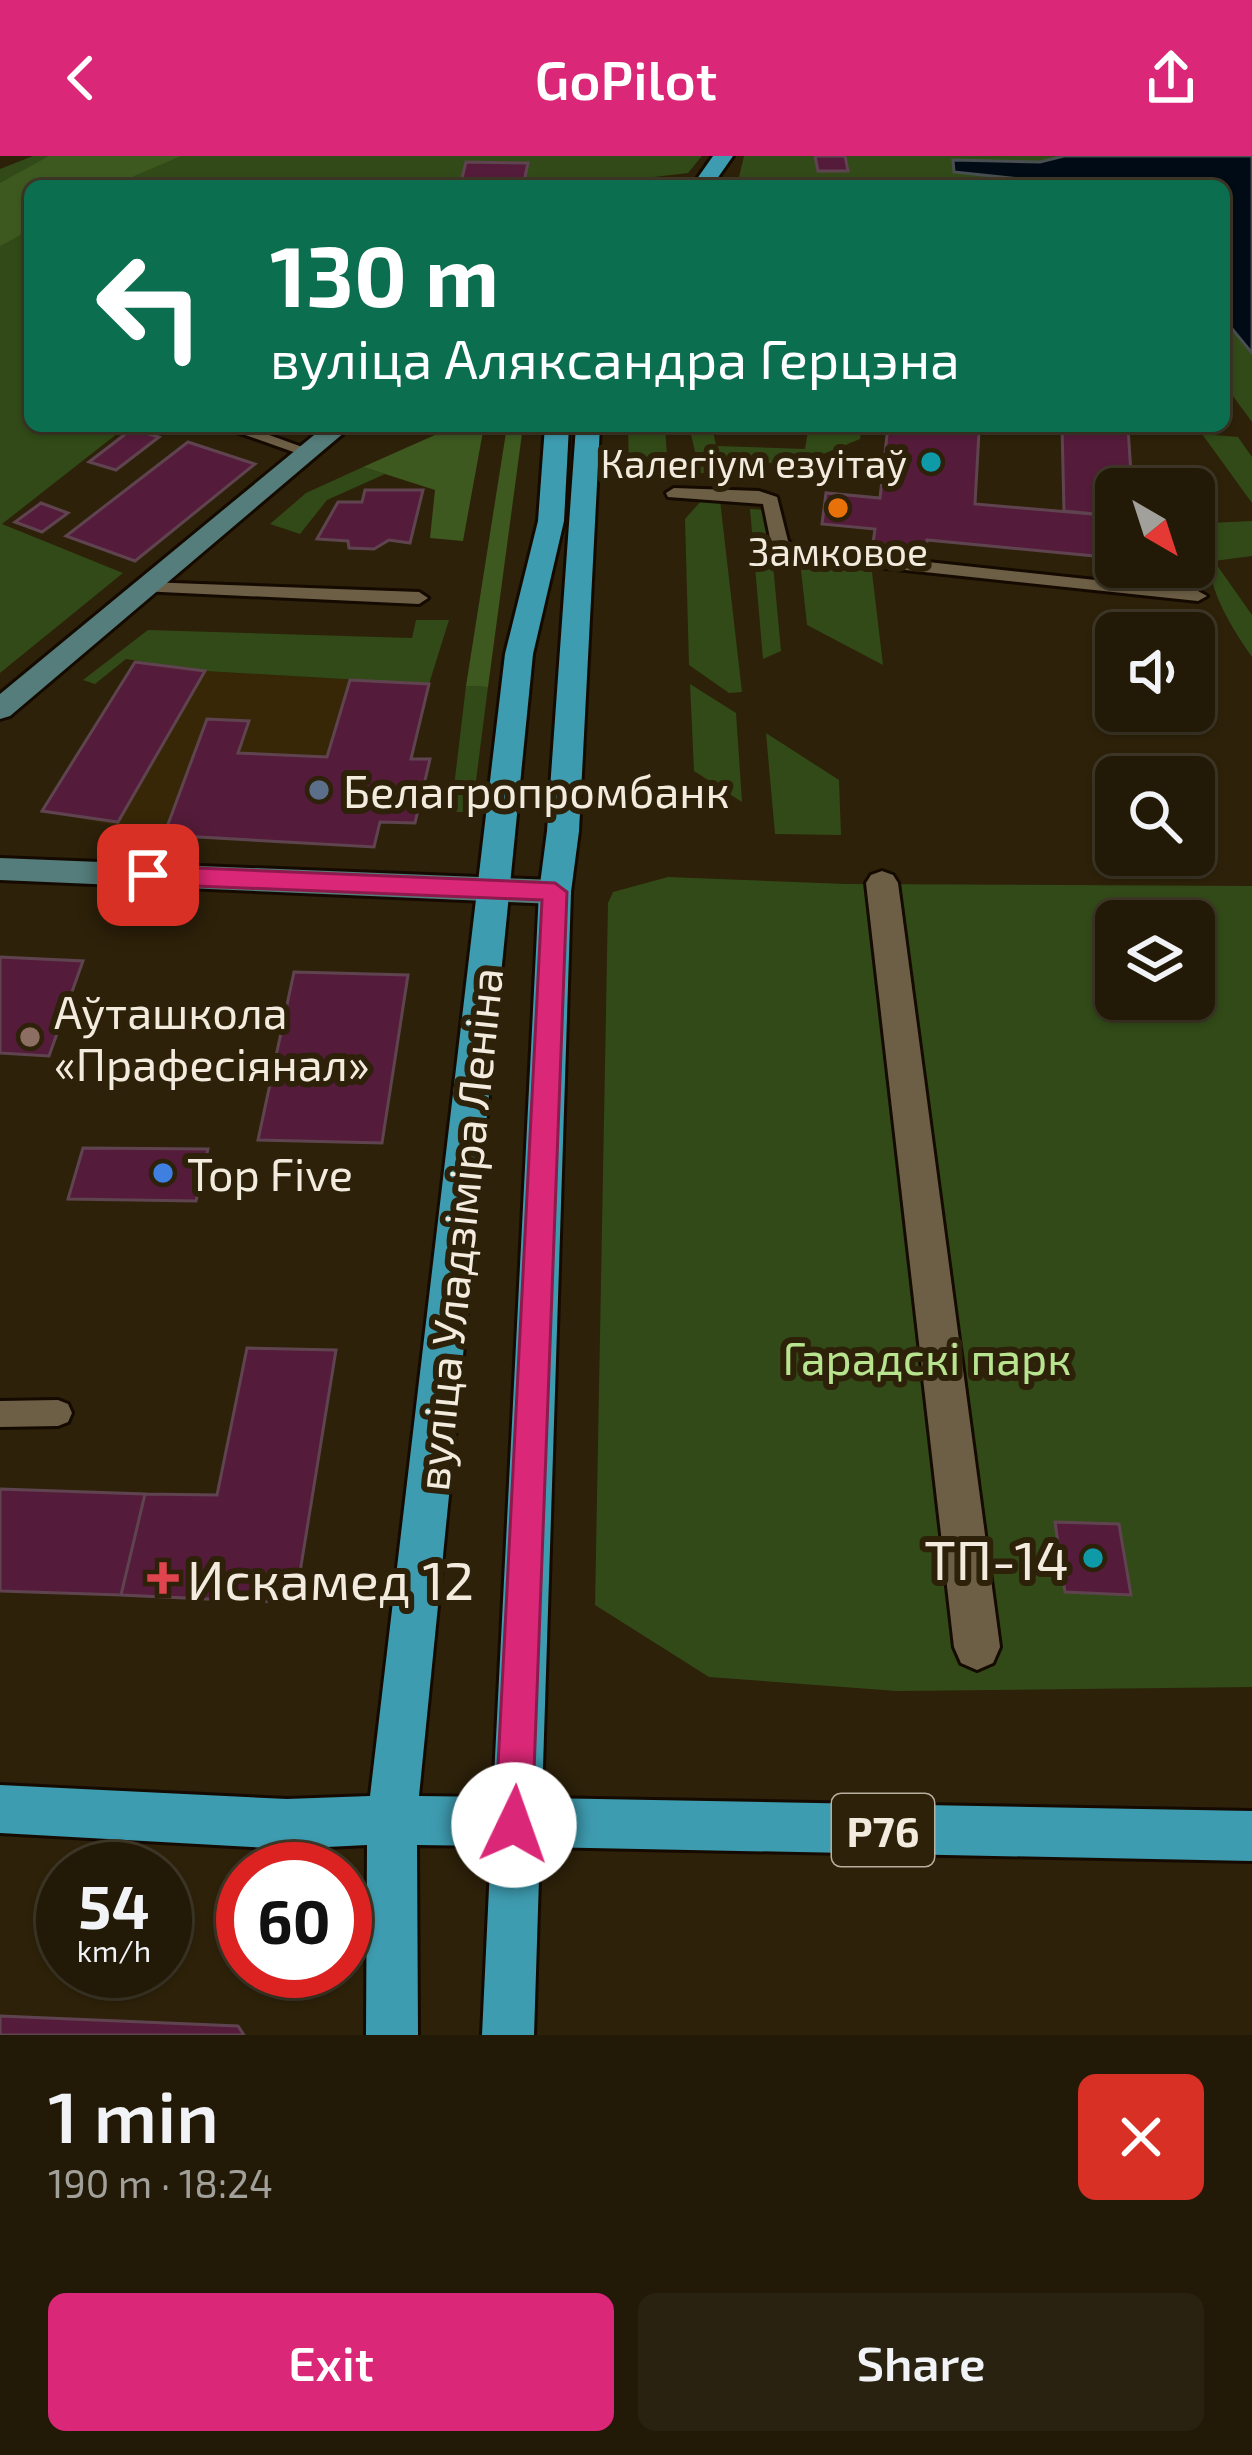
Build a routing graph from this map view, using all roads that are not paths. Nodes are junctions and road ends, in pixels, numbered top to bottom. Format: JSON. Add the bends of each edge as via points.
{"nodes":[{"id":1,"x":246,"y":432,"type":"edge"},
{"id":2,"x":333,"y":432,"type":"edge"},
{"id":3,"x":557,"y":432,"type":"edge"},
{"id":4,"x":588,"y":432,"type":"edge"},
{"id":5,"x":308,"y":452,"type":"junction"},
{"id":6,"x":674,"y":493,"type":"dead end"},
{"id":7,"x":146,"y":586,"type":"junction"},
{"id":8,"x":1198,"y":596,"type":"dead end"},
{"id":9,"x":419,"y":598,"type":"dead end"},
{"id":10,"x":3,"y":703,"type":"edge"},
{"id":11,"x":0,"y":869,"type":"edge"},
{"id":12,"x":882,"y":883,"type":"dead end"},
{"id":13,"x":495,"y":889,"type":"junction"},
{"id":14,"x":555,"y":892,"type":"junction"},
{"id":15,"x":58,"y":1413,"type":"dead end"},
{"id":16,"x":0,"y":1414,"type":"edge"},
{"id":17,"x":977,"y":1647,"type":"dead end"},
{"id":18,"x":0,"y":1809,"type":"edge"},
{"id":19,"x":392,"y":1820,"type":"junction"},
{"id":20,"x":514,"y":1825,"type":"junction"},
{"id":21,"x":1252,"y":1837,"type":"edge"},
{"id":22,"x":392,"y":2035,"type":"edge"},
{"id":23,"x":508,"y":2035,"type":"edge"}],
"edges":[{"from":1,"to":5,"type":"lane"},
{"from":2,"to":5,"type":"street"},
{"from":3,"to":13,"type":"main road","name":"вуліца Уладзіміра Леніна","via":[[551,521],[519,653]]},
{"from":4,"to":14,"type":"main road","name":"вуліца Уладзіміра Леніна"},
{"from":5,"to":7,"type":"street"},
{"from":6,"to":8,"type":"lane","via":[[770,501],[780,543],[793,553]]},
{"from":7,"to":9,"type":"lane"},
{"from":7,"to":10,"type":"street"},
{"from":11,"to":13,"type":"street"},
{"from":12,"to":17,"type":"street"},
{"from":13,"to":14,"type":"street"},
{"from":13,"to":19,"type":"main road","name":"вуліца Уладзіміра Леніна"},
{"from":14,"to":20,"type":"main road","name":"вуліца Уладзіміра Леніна"},
{"from":15,"to":16,"type":"lane"},
{"from":18,"to":19,"type":"main road","via":[[287,1824]]},
{"from":19,"to":20,"type":"main road"},
{"from":19,"to":22,"type":"main road","name":"вуліца Уладзіміра Леніна"},
{"from":20,"to":21,"type":"main road","number":"Р76"},
{"from":20,"to":23,"type":"main road","name":"вуліца Уладзіміра Леніна"}]}
